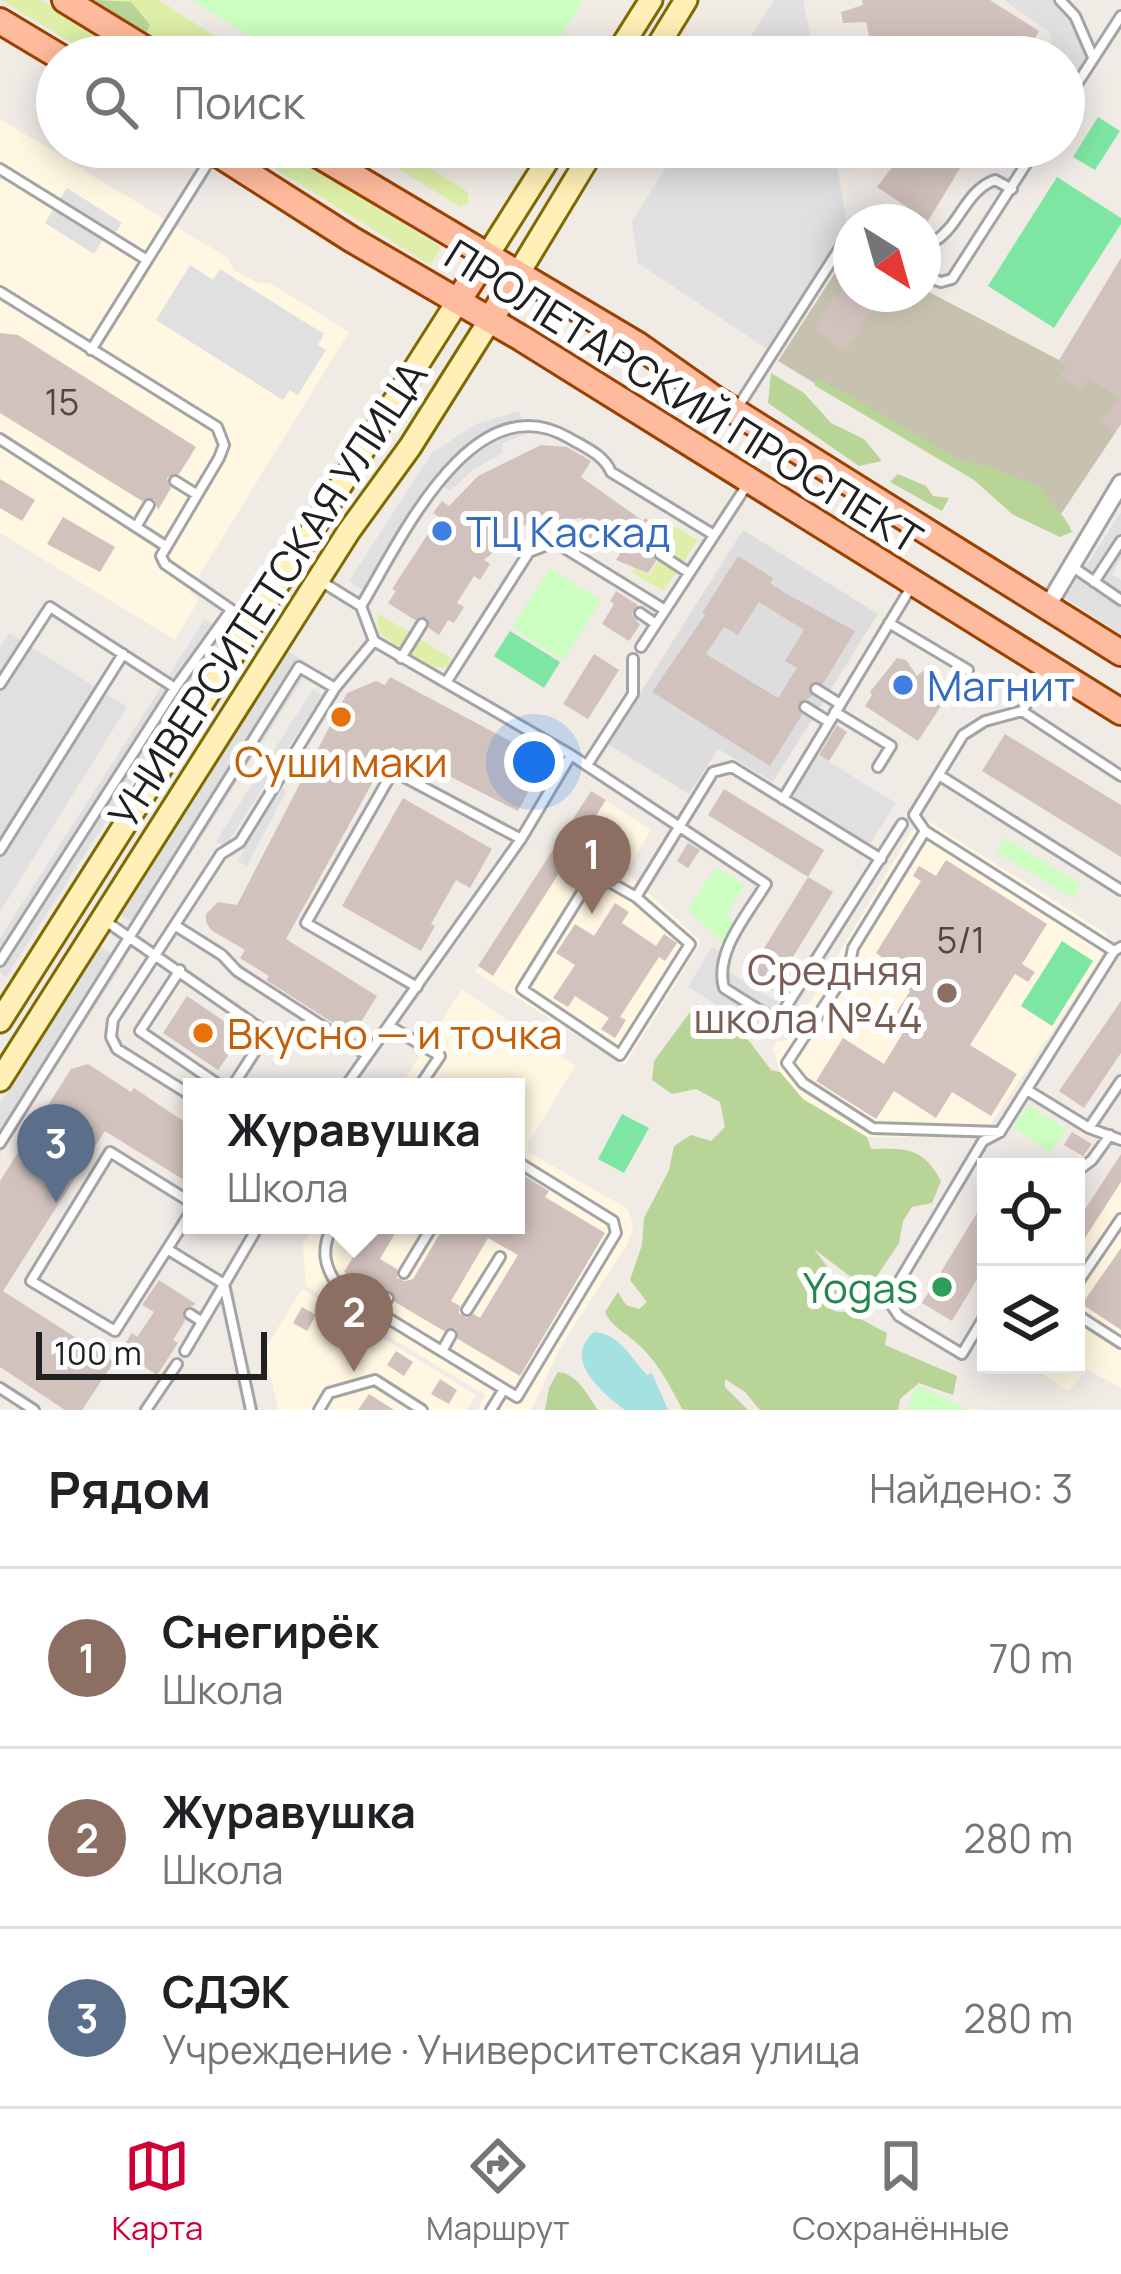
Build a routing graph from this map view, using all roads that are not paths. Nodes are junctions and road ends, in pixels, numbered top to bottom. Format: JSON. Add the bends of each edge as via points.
{"nodes":[{"id":1,"x":65,"y":0,"type":"edge"},
{"id":2,"x":651,"y":0,"type":"edge"},
{"id":3,"x":686,"y":0,"type":"edge"},
{"id":4,"x":1060,"y":0,"type":"edge"},
{"id":5,"x":1121,"y":16,"type":"edge"},
{"id":6,"x":0,"y":21,"type":"edge"},
{"id":7,"x":124,"y":36,"type":"edge"},
{"id":8,"x":628,"y":36,"type":"edge"},
{"id":9,"x":664,"y":36,"type":"edge"},
{"id":10,"x":1084,"y":36,"type":"edge"},
{"id":11,"x":1085,"y":39,"type":"edge"},
{"id":12,"x":36,"y":43,"type":"edge"},
{"id":13,"x":1093,"y":57,"type":"junction"},
{"id":14,"x":1085,"y":70,"type":"edge"},
{"id":15,"x":200,"y":168,"type":"edge"},
{"id":16,"x":240,"y":168,"type":"edge"},
{"id":17,"x":340,"y":168,"type":"edge"},
{"id":18,"x":543,"y":168,"type":"edge"},
{"id":19,"x":582,"y":168,"type":"edge"},
{"id":20,"x":1024,"y":168,"type":"edge"},
{"id":21,"x":0,"y":170,"type":"edge"},
{"id":22,"x":1012,"y":189,"type":"junction"},
{"id":23,"x":941,"y":237,"type":"edge"},
{"id":24,"x":487,"y":256,"type":"junction"},
{"id":25,"x":833,"y":259,"type":"edge"},
{"id":26,"x":147,"y":260,"type":"junction"},
{"id":27,"x":518,"y":274,"type":"junction"},
{"id":28,"x":941,"y":282,"type":"edge"},
{"id":29,"x":0,"y":292,"type":"edge"},
{"id":30,"x":458,"y":302,"type":"junction"},
{"id":31,"x":490,"y":320,"type":"junction"},
{"id":32,"x":91,"y":350,"type":"junction"},
{"id":33,"x":736,"y":412,"type":"junction"},
{"id":34,"x":0,"y":440,"type":"edge"},
{"id":35,"x":175,"y":481,"type":"dead end"},
{"id":36,"x":750,"y":481,"type":"junction"},
{"id":37,"x":1121,"y":483,"type":"edge"},
{"id":38,"x":196,"y":494,"type":"junction"},
{"id":39,"x":149,"y":505,"type":"dead end"},
{"id":40,"x":136,"y":527,"type":"junction"},
{"id":41,"x":714,"y":535,"type":"junction"},
{"id":42,"x":1121,"y":541,"type":"edge"},
{"id":43,"x":164,"y":545,"type":"junction"},
{"id":44,"x":660,"y":554,"type":"dead end"},
{"id":45,"x":1072,"y":566,"type":"junction"},
{"id":46,"x":689,"y":573,"type":"junction"},
{"id":47,"x":319,"y":579,"type":"junction"},
{"id":48,"x":1094,"y":582,"type":"junction"},
{"id":49,"x":914,"y":583,"type":"junction"},
{"id":50,"x":1121,"y":600,"type":"edge"},
{"id":51,"x":361,"y":606,"type":"junction"},
{"id":52,"x":1047,"y":607,"type":"junction"},
{"id":53,"x":231,"y":610,"type":"junction"},
{"id":54,"x":664,"y":610,"type":"junction"},
{"id":55,"x":640,"y":613,"type":"dead end"},
{"id":56,"x":889,"y":623,"type":"junction"},
{"id":57,"x":422,"y":624,"type":"dead end"},
{"id":58,"x":656,"y":624,"type":"junction"},
{"id":59,"x":255,"y":625,"type":"junction"},
{"id":60,"x":374,"y":641,"type":"junction"},
{"id":61,"x":641,"y":646,"type":"dead end"},
{"id":62,"x":1121,"y":653,"type":"edge"},
{"id":63,"x":123,"y":654,"type":"junction"},
{"id":64,"x":400,"y":658,"type":"junction"},
{"id":65,"x":633,"y":659,"type":"dead end"},
{"id":66,"x":1050,"y":667,"type":"junction"},
{"id":67,"x":968,"y":670,"type":"dead end"},
{"id":68,"x":446,"y":682,"type":"junction"},
{"id":69,"x":0,"y":684,"type":"edge"},
{"id":70,"x":175,"y":688,"type":"junction"},
{"id":71,"x":335,"y":688,"type":"junction"},
{"id":72,"x":816,"y":689,"type":"dead end"},
{"id":73,"x":805,"y":706,"type":"dead end"},
{"id":74,"x":1022,"y":711,"type":"junction"},
{"id":75,"x":1121,"y":712,"type":"edge"},
{"id":76,"x":835,"y":713,"type":"junction"},
{"id":77,"x":571,"y":755,"type":"junction"},
{"id":78,"x":587,"y":765,"type":"junction"},
{"id":79,"x":878,"y":767,"type":"dead end"},
{"id":80,"x":939,"y":775,"type":"junction"},
{"id":81,"x":1121,"y":776,"type":"edge"},
{"id":82,"x":783,"y":800,"type":"junction"},
{"id":83,"x":902,"y":824,"type":"dead end"},
{"id":84,"x":678,"y":826,"type":"junction"},
{"id":85,"x":925,"y":832,"type":"junction"},
{"id":86,"x":521,"y":839,"type":"junction"},
{"id":87,"x":0,"y":850,"type":"edge"},
{"id":88,"x":881,"y":859,"type":"junction"},
{"id":89,"x":1121,"y":890,"type":"edge"},
{"id":90,"x":636,"y":897,"type":"junction"},
{"id":91,"x":103,"y":919,"type":"junction"},
{"id":92,"x":176,"y":926,"type":"junction"},
{"id":93,"x":130,"y":937,"type":"junction"},
{"id":94,"x":1118,"y":949,"type":"edge"},
{"id":95,"x":157,"y":954,"type":"junction"},
{"id":96,"x":0,"y":962,"type":"edge"},
{"id":97,"x":180,"y":970,"type":"junction"},
{"id":98,"x":417,"y":987,"type":"junction"},
{"id":99,"x":4,"y":1007,"type":"edge"},
{"id":100,"x":391,"y":1027,"type":"junction"},
{"id":101,"x":367,"y":1055,"type":"junction"},
{"id":102,"x":209,"y":1078,"type":"edge"},
{"id":103,"x":238,"y":1078,"type":"edge"},
{"id":104,"x":351,"y":1078,"type":"edge"},
{"id":105,"x":425,"y":1078,"type":"edge"},
{"id":106,"x":0,"y":1080,"type":"edge"},
{"id":107,"x":1121,"y":1082,"type":"edge"},
{"id":108,"x":183,"y":1090,"type":"edge"},
{"id":109,"x":1027,"y":1090,"type":"junction"},
{"id":110,"x":1089,"y":1128,"type":"junction"},
{"id":111,"x":1000,"y":1132,"type":"junction"},
{"id":112,"x":1110,"y":1136,"type":"junction"},
{"id":113,"x":1121,"y":1140,"type":"edge"},
{"id":114,"x":0,"y":1143,"type":"edge"},
{"id":115,"x":1085,"y":1165,"type":"edge"},
{"id":116,"x":525,"y":1167,"type":"edge"},
{"id":117,"x":183,"y":1201,"type":"edge"},
{"id":118,"x":1121,"y":1219,"type":"edge"},
{"id":119,"x":183,"y":1222,"type":"edge"},
{"id":120,"x":1112,"y":1233,"type":"junction"},
{"id":121,"x":254,"y":1234,"type":"edge"},
{"id":122,"x":328,"y":1234,"type":"edge"},
{"id":123,"x":428,"y":1234,"type":"edge"},
{"id":124,"x":1121,"y":1239,"type":"edge"},
{"id":125,"x":167,"y":1249,"type":"junction"},
{"id":126,"x":500,"y":1257,"type":"dead end"},
{"id":127,"x":1085,"y":1272,"type":"edge"},
{"id":128,"x":404,"y":1273,"type":"dead end"},
{"id":129,"x":224,"y":1284,"type":"junction"},
{"id":130,"x":388,"y":1298,"type":"dead end"},
{"id":131,"x":467,"y":1310,"type":"dead end"},
{"id":132,"x":379,"y":1312,"type":"junction"},
{"id":133,"x":190,"y":1313,"type":"dead end"},
{"id":134,"x":1085,"y":1320,"type":"edge"},
{"id":135,"x":201,"y":1321,"type":"junction"},
{"id":136,"x":977,"y":1329,"type":"edge"},
{"id":137,"x":451,"y":1335,"type":"dead end"},
{"id":138,"x":1121,"y":1343,"type":"edge"},
{"id":139,"x":185,"y":1351,"type":"dead end"},
{"id":140,"x":442,"y":1351,"type":"junction"},
{"id":141,"x":177,"y":1364,"type":"dead end"},
{"id":142,"x":0,"y":1388,"type":"edge"},
{"id":143,"x":504,"y":1389,"type":"junction"},
{"id":144,"x":34,"y":1410,"type":"edge"},
{"id":145,"x":146,"y":1410,"type":"edge"},
{"id":146,"x":251,"y":1410,"type":"edge"},
{"id":147,"x":319,"y":1410,"type":"edge"},
{"id":148,"x":422,"y":1410,"type":"edge"},
{"id":149,"x":491,"y":1410,"type":"edge"}],
"edges":[{"from":1,"to":7,"type":"main road"},
{"from":2,"to":8,"type":"main road"},
{"from":3,"to":9,"type":"main road"},
{"from":4,"to":10,"type":"lane"},
{"from":5,"to":13,"type":"lane"},
{"from":6,"to":12,"type":"main road"},
{"from":11,"to":13,"type":"lane"},
{"from":13,"to":14,"type":"lane"},
{"from":15,"to":26,"type":"lane"},
{"from":16,"to":30,"type":"main road","name":"ПРОЛЕТАРСКИЙ ПРОСПЕКТ"},
{"from":17,"to":24,"type":"main road","name":"ПРОЛЕТАРСКИЙ ПРОСПЕКТ"},
{"from":18,"to":24,"type":"main road","name":"УНИВЕРСИТЕТСКАЯ УЛИЦА"},
{"from":19,"to":27,"type":"main road","name":"УНИВЕРСИТЕТСКАЯ УЛИЦА"},
{"from":20,"to":22,"type":"lane"},
{"from":21,"to":26,"type":"lane"},
{"from":22,"to":23,"type":"lane","via":[[995,179],[984,184]]},
{"from":22,"to":28,"type":"lane","via":[[952,279]]},
{"from":24,"to":27,"type":"main road","name":"ПРОЛЕТАРСКИЙ ПРОСПЕКТ"},
{"from":24,"to":30,"type":"main road","name":"УНИВЕРСИТЕТСКАЯ УЛИЦА"},
{"from":25,"to":33,"type":"lane"},
{"from":26,"to":32,"type":"lane"},
{"from":27,"to":31,"type":"main road","name":"УНИВЕРСИТЕТСКАЯ УЛИЦА"},
{"from":27,"to":33,"type":"main road","name":"ПРОЛЕТАРСКИЙ ПРОСПЕКТ"},
{"from":29,"to":32,"type":"lane"},
{"from":30,"to":31,"type":"main road","name":"ПРОЛЕТАРСКИЙ ПРОСПЕКТ"},
{"from":30,"to":59,"type":"main road","name":"УНИВЕРСИТЕТСКАЯ УЛИЦА"},
{"from":31,"to":36,"type":"main road","name":"ПРОЛЕТАРСКИЙ ПРОСПЕКТ"},
{"from":31,"to":47,"type":"main road","name":"УНИВЕРСИТЕТСКАЯ УЛИЦА"},
{"from":32,"to":38,"type":"lane","via":[[223,435]]},
{"from":33,"to":52,"type":"main road","name":"ПРОЛЕТАРСКИЙ ПРОСПЕКТ"},
{"from":34,"to":40,"type":"lane"},
{"from":35,"to":38,"type":"lane"},
{"from":36,"to":41,"type":"lane"},
{"from":36,"to":49,"type":"main road","name":"ПРОЛЕТАРСКИЙ ПРОСПЕКТ"},
{"from":37,"to":45,"type":"street"},
{"from":38,"to":43,"type":"lane"},
{"from":39,"to":40,"type":"lane"},
{"from":40,"to":43,"type":"lane"},
{"from":41,"to":46,"type":"lane"},
{"from":41,"to":51,"type":"lane","via":[[553,428],[510,429],[447,466]]},
{"from":42,"to":48,"type":"lane"},
{"from":43,"to":53,"type":"lane","via":[[165,564]]},
{"from":44,"to":46,"type":"lane"},
{"from":45,"to":48,"type":"lane"},
{"from":45,"to":52,"type":"street"},
{"from":46,"to":54,"type":"lane"},
{"from":47,"to":51,"type":"lane"},
{"from":47,"to":91,"type":"main road","name":"УНИВЕРСИТЕТСКАЯ УЛИЦА"},
{"from":48,"to":50,"type":"lane"},
{"from":49,"to":56,"type":"lane"},
{"from":49,"to":66,"type":"main road","name":"ПРОЛЕТАРСКИЙ ПРОСПЕКТ"},
{"from":51,"to":60,"type":"lane"},
{"from":52,"to":62,"type":"main road","name":"ПРОЛЕТАРСКИЙ ПРОСПЕКТ"},
{"from":53,"to":59,"type":"lane"},
{"from":53,"to":70,"type":"lane"},
{"from":54,"to":58,"type":"lane"},
{"from":54,"to":68,"type":"lane","via":[[555,542],[529,552]]},
{"from":55,"to":58,"type":"lane"},
{"from":56,"to":67,"type":"lane"},
{"from":56,"to":76,"type":"lane"},
{"from":57,"to":64,"type":"lane"},
{"from":58,"to":61,"type":"lane"},
{"from":59,"to":99,"type":"main road","name":"УНИВЕРСИТЕТСКАЯ УЛИЦА"},
{"from":60,"to":64,"type":"lane"},
{"from":60,"to":71,"type":"lane"},
{"from":63,"to":69,"type":"lane","via":[[50,607]]},
{"from":63,"to":70,"type":"lane"},
{"from":63,"to":87,"type":"lane"},
{"from":64,"to":68,"type":"lane"},
{"from":65,"to":78,"type":"lane","via":[[633,694]]},
{"from":66,"to":74,"type":"lane"},
{"from":66,"to":75,"type":"main road","name":"ПРОЛЕТАРСКИЙ ПРОСПЕКТ"},
{"from":68,"to":77,"type":"lane"},
{"from":70,"to":96,"type":"lane"},
{"from":71,"to":92,"type":"lane","via":[[240,842],[221,854]]},
{"from":71,"to":93,"type":"lane","via":[[299,667]]},
{"from":72,"to":76,"type":"lane"},
{"from":73,"to":76,"type":"lane"},
{"from":74,"to":80,"type":"lane","via":[[963,735]]},
{"from":74,"to":81,"type":"lane"},
{"from":76,"to":79,"type":"lane","via":[[891,746]]},
{"from":76,"to":82,"type":"lane"},
{"from":77,"to":78,"type":"lane"},
{"from":77,"to":86,"type":"lane"},
{"from":78,"to":84,"type":"lane"},
{"from":80,"to":85,"type":"lane","via":[[914,815]]},
{"from":80,"to":89,"type":"lane"},
{"from":82,"to":84,"type":"lane","via":[[722,767]]},
{"from":82,"to":88,"type":"lane"},
{"from":83,"to":88,"type":"lane"},
{"from":84,"to":88,"type":"lane","via":[[766,884],[720,974],[724,988],[777,1021]]},
{"from":84,"to":90,"type":"lane"},
{"from":85,"to":94,"type":"lane"},
{"from":85,"to":111,"type":"lane","via":[[788,1063],[803,1083],[873,1128]]},
{"from":86,"to":98,"type":"lane"},
{"from":86,"to":98,"type":"lane","via":[[393,771],[306,923]]},
{"from":90,"to":90,"type":"lane","via":[[691,944],[620,1055],[522,988],[594,873]]},
{"from":91,"to":93,"type":"lane"},
{"from":91,"to":106,"type":"main road","name":"УНИВЕРСИТЕТСКАЯ УЛИЦА"},
{"from":92,"to":95,"type":"lane"},
{"from":92,"to":101,"type":"lane"},
{"from":93,"to":95,"type":"lane"},
{"from":93,"to":114,"type":"lane"},
{"from":94,"to":109,"type":"lane"},
{"from":95,"to":97,"type":"lane"},
{"from":95,"to":108,"type":"lane","via":[[113,1020],[111,1037],[117,1049]]},
{"from":97,"to":102,"type":"lane","via":[[140,1031]]},
{"from":97,"to":103,"type":"lane","via":[[267,1033]]},
{"from":98,"to":100,"type":"lane"},
{"from":100,"to":101,"type":"lane"},
{"from":100,"to":105,"type":"lane","via":[[440,1056]]},
{"from":101,"to":104,"type":"lane"},
{"from":107,"to":110,"type":"lane"},
{"from":109,"to":110,"type":"lane"},
{"from":109,"to":111,"type":"lane"},
{"from":110,"to":112,"type":"lane"},
{"from":111,"to":136,"type":"lane","via":[[982,1141],[891,1304],[962,1354]]},
{"from":112,"to":113,"type":"lane"},
{"from":112,"to":115,"type":"lane"},
{"from":116,"to":143,"type":"lane","via":[[613,1221],[616,1233],[517,1396]]},
{"from":117,"to":125,"type":"lane","via":[[110,1153],[31,1280],[115,1331]]},
{"from":118,"to":120,"type":"lane"},
{"from":119,"to":125,"type":"lane"},
{"from":120,"to":124,"type":"lane"},
{"from":120,"to":127,"type":"lane"},
{"from":121,"to":129,"type":"lane"},
{"from":122,"to":132,"type":"lane","via":[[327,1271],[340,1289]]},
{"from":123,"to":128,"type":"lane"},
{"from":125,"to":129,"type":"lane"},
{"from":126,"to":131,"type":"lane"},
{"from":129,"to":135,"type":"lane"},
{"from":129,"to":146,"type":"lane"},
{"from":130,"to":132,"type":"lane"},
{"from":132,"to":140,"type":"lane"},
{"from":133,"to":135,"type":"lane"},
{"from":134,"to":138,"type":"lane"},
{"from":135,"to":139,"type":"lane"},
{"from":137,"to":140,"type":"lane"},
{"from":140,"to":143,"type":"lane"},
{"from":141,"to":145,"type":"lane"},
{"from":142,"to":144,"type":"lane"},
{"from":143,"to":149,"type":"lane"},
{"from":147,"to":148,"type":"lane","via":[[329,1393],[375,1380]]}]}
